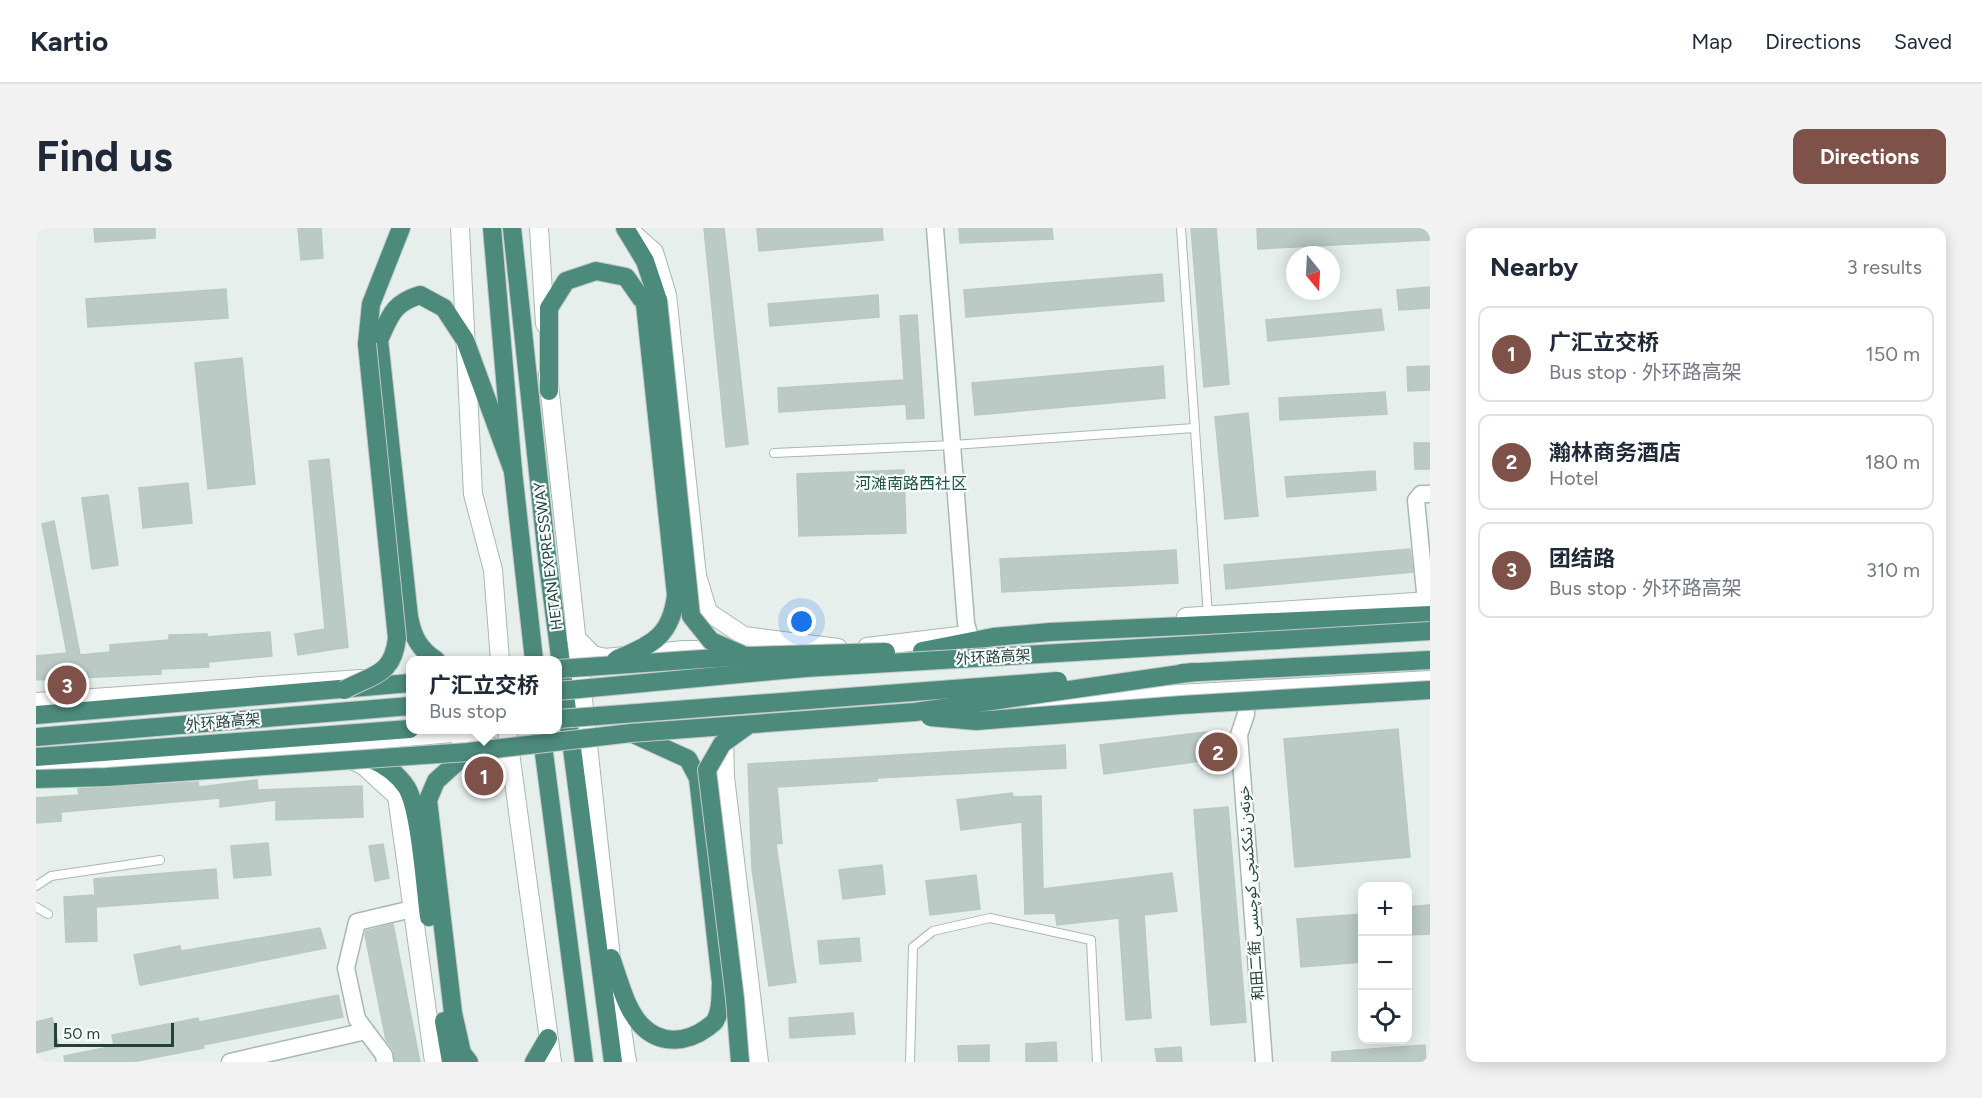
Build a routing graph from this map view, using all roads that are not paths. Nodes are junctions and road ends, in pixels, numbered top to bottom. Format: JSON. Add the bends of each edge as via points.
{"nodes":[{"id":1,"x":401,"y":228,"type":"edge"},
{"id":2,"x":460,"y":228,"type":"edge"},
{"id":3,"x":492,"y":228,"type":"edge"},
{"id":4,"x":512,"y":228,"type":"edge"},
{"id":5,"x":539,"y":228,"type":"edge"},
{"id":6,"x":626,"y":228,"type":"edge"},
{"id":7,"x":935,"y":228,"type":"edge"},
{"id":8,"x":1181,"y":228,"type":"edge"},
{"id":9,"x":652,"y":302,"type":"junction"},
{"id":10,"x":465,"y":340,"type":"junction"},
{"id":11,"x":373,"y":342,"type":"junction"},
{"id":12,"x":549,"y":391,"type":"junction"},
{"id":13,"x":1194,"y":428,"type":"junction"},
{"id":14,"x":953,"y":445,"type":"junction"},
{"id":15,"x":774,"y":453,"type":"dead end"},
{"id":16,"x":513,"y":471,"type":"junction"},
{"id":17,"x":1430,"y":494,"type":"edge"},
{"id":18,"x":1429,"y":606,"type":"edge"},
{"id":19,"x":1208,"y":616,"type":"junction"},
{"id":20,"x":1430,"y":631,"type":"edge"},
{"id":21,"x":969,"y":634,"type":"junction"},
{"id":22,"x":576,"y":638,"type":"junction"},
{"id":23,"x":1275,"y":641,"type":"junction"},
{"id":24,"x":838,"y":648,"type":"junction"},
{"id":25,"x":922,"y":651,"type":"junction"},
{"id":26,"x":430,"y":656,"type":"edge"},
{"id":27,"x":495,"y":656,"type":"edge"},
{"id":28,"x":534,"y":656,"type":"edge"},
{"id":29,"x":560,"y":656,"type":"edge"},
{"id":30,"x":746,"y":656,"type":"junction"},
{"id":31,"x":1430,"y":660,"type":"edge"},
{"id":32,"x":606,"y":665,"type":"junction"},
{"id":33,"x":562,"y":669,"type":"edge"},
{"id":34,"x":562,"y":672,"type":"edge"},
{"id":35,"x":1194,"y":672,"type":"junction"},
{"id":36,"x":406,"y":676,"type":"edge"},
{"id":37,"x":1430,"y":680,"type":"edge"},
{"id":38,"x":406,"y":684,"type":"edge"},
{"id":39,"x":344,"y":690,"type":"junction"},
{"id":40,"x":1245,"y":690,"type":"junction"},
{"id":41,"x":1430,"y":690,"type":"edge"},
{"id":42,"x":562,"y":691,"type":"edge"},
{"id":43,"x":36,"y":702,"type":"edge"},
{"id":44,"x":406,"y":706,"type":"edge"},
{"id":45,"x":892,"y":714,"type":"junction"},
{"id":46,"x":36,"y":715,"type":"edge"},
{"id":47,"x":562,"y":719,"type":"edge"},
{"id":48,"x":723,"y":720,"type":"junction"},
{"id":49,"x":750,"y":724,"type":"junction"},
{"id":50,"x":406,"y":729,"type":"edge"},
{"id":51,"x":631,"y":733,"type":"junction"},
{"id":52,"x":441,"y":734,"type":"edge"},
{"id":53,"x":455,"y":734,"type":"edge"},
{"id":54,"x":508,"y":734,"type":"edge"},
{"id":55,"x":542,"y":734,"type":"edge"},
{"id":56,"x":36,"y":736,"type":"edge"},
{"id":57,"x":587,"y":740,"type":"junction"},
{"id":58,"x":316,"y":745,"type":"junction"},
{"id":59,"x":468,"y":753,"type":"junction"},
{"id":60,"x":36,"y":757,"type":"edge"},
{"id":61,"x":371,"y":759,"type":"junction"},
{"id":62,"x":511,"y":766,"type":"junction"},
{"id":63,"x":36,"y":770,"type":"edge"},
{"id":64,"x":36,"y":779,"type":"edge"},
{"id":65,"x":160,"y":860,"type":"dead end"},
{"id":66,"x":36,"y":886,"type":"edge"},
{"id":67,"x":36,"y":907,"type":"edge"},
{"id":68,"x":412,"y":909,"type":"junction"},
{"id":69,"x":48,"y":914,"type":"dead end"},
{"id":70,"x":611,"y":958,"type":"junction"},
{"id":71,"x":366,"y":1032,"type":"junction"},
{"id":72,"x":548,"y":1038,"type":"junction"},
{"id":73,"x":230,"y":1062,"type":"edge"},
{"id":74,"x":385,"y":1062,"type":"edge"},
{"id":75,"x":434,"y":1062,"type":"edge"},
{"id":76,"x":451,"y":1062,"type":"edge"},
{"id":77,"x":468,"y":1062,"type":"edge"},
{"id":78,"x":534,"y":1062,"type":"edge"},
{"id":79,"x":552,"y":1062,"type":"edge"},
{"id":80,"x":584,"y":1062,"type":"edge"},
{"id":81,"x":613,"y":1062,"type":"edge"},
{"id":82,"x":627,"y":1062,"type":"edge"},
{"id":83,"x":740,"y":1062,"type":"edge"},
{"id":84,"x":759,"y":1062,"type":"edge"},
{"id":85,"x":910,"y":1062,"type":"edge"},
{"id":86,"x":1097,"y":1062,"type":"edge"},
{"id":87,"x":1264,"y":1062,"type":"edge"}],
"edges":[{"from":1,"to":11,"type":"highway","via":[[371,304]]},
{"from":2,"to":10,"type":"street"},
{"from":3,"to":16,"type":"highway","name":"HETAN EXPRESSWAY"},
{"from":4,"to":29,"type":"highway","name":"HETAN EXPRESSWAY"},
{"from":5,"to":12,"type":"street"},
{"from":6,"to":9,"type":"highway","via":[[645,261]]},
{"from":6,"to":24,"type":"street","via":[[654,252],[667,295],[697,576],[708,612],[744,636]]},
{"from":7,"to":14,"type":"street"},
{"from":8,"to":13,"type":"lane"},
{"from":9,"to":12,"type":"highway","via":[[626,277],[596,271],[566,281],[549,308]]},
{"from":9,"to":30,"type":"highway","bridge":true,"via":[[691,616],[711,641]]},
{"from":9,"to":32,"type":"highway","bridge":true,"via":[[676,596],[673,617],[653,643]]},
{"from":10,"to":11,"type":"highway","via":[[444,308],[420,295],[404,300],[392,312]]},
{"from":10,"to":16,"type":"highway"},
{"from":10,"to":27,"type":"street","via":[[473,494],[493,570]]},
{"from":11,"to":26,"type":"highway","via":[[412,636]]},
{"from":11,"to":39,"type":"highway","bridge":true,"via":[[397,638],[395,656],[388,667]]},
{"from":12,"to":22,"type":"street"},
{"from":13,"to":14,"type":"lane"},
{"from":13,"to":19,"type":"lane"},
{"from":14,"to":15,"type":"lane"},
{"from":14,"to":21,"type":"street"},
{"from":16,"to":28,"type":"highway","name":"HETAN EXPRESSWAY"},
{"from":17,"to":18,"type":"street","via":[[1421,494],[1416,500]]},
{"from":18,"to":19,"type":"street"},
{"from":18,"to":25,"type":"highway","via":[[993,637]]},
{"from":19,"to":21,"type":"street"},
{"from":20,"to":23,"type":"highway","name":"外环路高架","bridge":true},
{"from":21,"to":24,"type":"street"},
{"from":22,"to":24,"type":"street","via":[[593,655],[605,658],[684,650]]},
{"from":22,"to":57,"type":"street"},
{"from":23,"to":25,"type":"highway","bridge":true,"via":[[1091,643]]},
{"from":23,"to":42,"type":"highway","name":"外环路高架","bridge":true,"via":[[806,668]]},
{"from":25,"to":30,"type":"highway","bridge":true},
{"from":30,"to":32,"type":"highway","bridge":true},
{"from":31,"to":35,"type":"highway","name":"外环路高架","bridge":true},
{"from":32,"to":33,"type":"highway","bridge":true},
{"from":34,"to":81,"type":"highway","name":"HETAN EXPRESSWAY"},
{"from":35,"to":45,"type":"highway","bridge":true},
{"from":35,"to":47,"type":"highway","name":"外环路高架","bridge":true},
{"from":36,"to":43,"type":"street"},
{"from":37,"to":40,"type":"street"},
{"from":38,"to":39,"type":"highway"},
{"from":39,"to":46,"type":"highway"},
{"from":40,"to":48,"type":"street"},
{"from":40,"to":87,"type":"street","name":"和田二街 خوتەن ئىككىنچى كوچىسى","via":[[1246,714],[1239,735]]},
{"from":41,"to":45,"type":"highway","bridge":true,"via":[[976,721]]},
{"from":44,"to":56,"type":"highway","name":"外环路高架"},
{"from":45,"to":49,"type":"highway","bridge":true},
{"from":48,"to":57,"type":"street","via":[[605,728]]},
{"from":48,"to":84,"type":"street","via":[[725,777]]},
{"from":49,"to":51,"type":"highway","bridge":true},
{"from":49,"to":83,"type":"highway","bridge":true,"via":[[722,744],[707,771]]},
{"from":50,"to":60,"type":"highway","name":"外环路高架"},
{"from":51,"to":59,"type":"highway","bridge":true},
{"from":51,"to":70,"type":"highway","via":[[688,759],[698,778],[721,983],[716,1021],[697,1035],[674,1041],[654,1036],[639,1023],[629,1005]]},
{"from":52,"to":58,"type":"street"},
{"from":53,"to":62,"type":"street","via":[[494,748]]},
{"from":54,"to":62,"type":"street"},
{"from":55,"to":80,"type":"highway"},
{"from":57,"to":70,"type":"street"},
{"from":58,"to":63,"type":"street"},
{"from":58,"to":68,"type":"street","via":[[363,765],[398,796]]},
{"from":59,"to":61,"type":"highway","bridge":true},
{"from":59,"to":77,"type":"highway","via":[[435,781],[428,800],[453,1013],[462,1053]]},
{"from":61,"to":64,"type":"highway","bridge":true},
{"from":61,"to":76,"type":"highway","via":[[386,766],[407,788],[414,807]]},
{"from":62,"to":72,"type":"street"},
{"from":65,"to":66,"type":"lane","via":[[51,876]]},
{"from":67,"to":69,"type":"lane"},
{"from":68,"to":71,"type":"street","via":[[357,922],[346,968],[357,1019]]},
{"from":68,"to":75,"type":"street"},
{"from":70,"to":82,"type":"street"},
{"from":71,"to":73,"type":"street"},
{"from":71,"to":74,"type":"street"},
{"from":72,"to":78,"type":"highway"},
{"from":72,"to":79,"type":"street"},
{"from":85,"to":86,"type":"lane","via":[[913,947],[933,931],[990,918],[1091,940]]}]}
